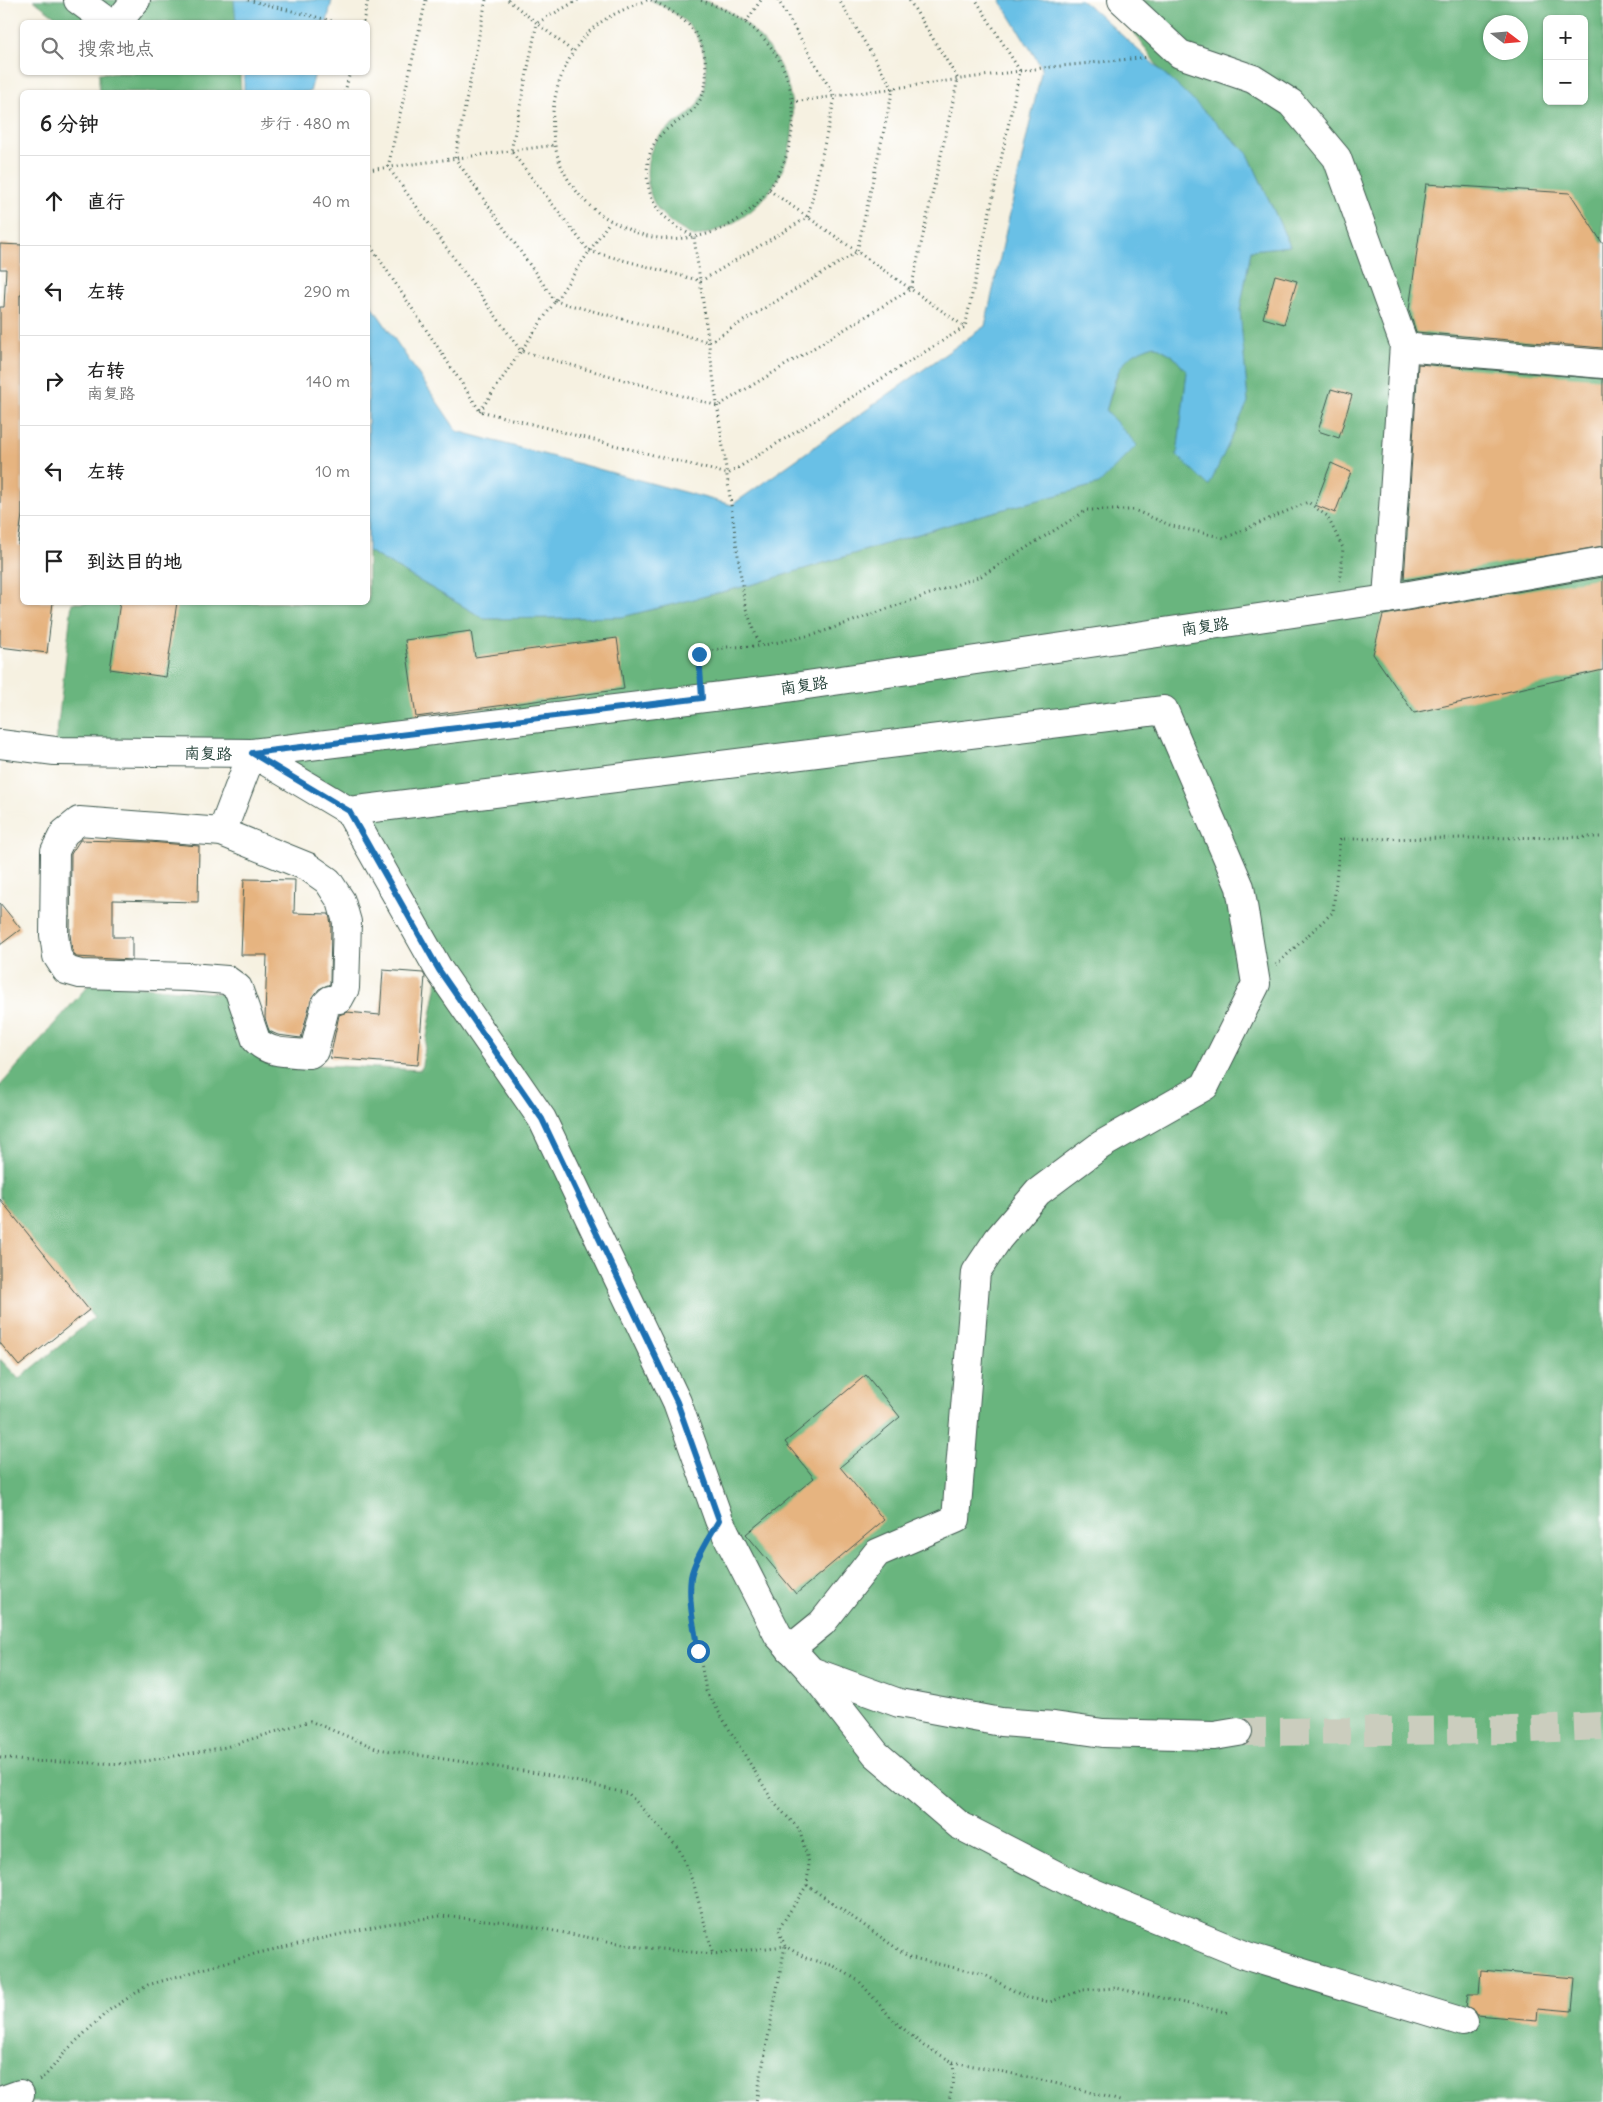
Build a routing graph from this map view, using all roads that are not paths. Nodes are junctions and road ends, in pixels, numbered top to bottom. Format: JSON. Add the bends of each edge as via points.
{"nodes":[{"id":1,"x":78,"y":0,"type":"edge"},
{"id":2,"x":136,"y":0,"type":"edge"},
{"id":3,"x":1122,"y":0,"type":"edge"},
{"id":4,"x":105,"y":20,"type":"edge"},
{"id":5,"x":120,"y":20,"type":"edge"},
{"id":6,"x":1404,"y":344,"type":"junction"},
{"id":7,"x":1603,"y":364,"type":"edge"},
{"id":8,"x":1603,"y":561,"type":"edge"},
{"id":9,"x":1387,"y":598,"type":"junction"},
{"id":10,"x":0,"y":744,"type":"edge"},
{"id":11,"x":252,"y":753,"type":"junction"},
{"id":12,"x":349,"y":811,"type":"junction"},
{"id":13,"x":222,"y":832,"type":"junction"},
{"id":14,"x":790,"y":1649,"type":"junction"},
{"id":15,"x":811,"y":1671,"type":"junction"},
{"id":16,"x":1238,"y":1732,"type":"tunnel mouth"},
{"id":17,"x":1463,"y":2022,"type":"dead end"}],
"edges":[{"from":1,"to":4,"type":"street"},
{"from":2,"to":5,"type":"street"},
{"from":3,"to":6,"type":"street","via":[[1180,54],[1253,79],[1291,103],[1337,158]]},
{"from":6,"to":7,"type":"street","via":[[1414,348]]},
{"from":6,"to":9,"type":"street"},
{"from":8,"to":9,"type":"street","name":"南复路"},
{"from":9,"to":11,"type":"street","name":"南复路","via":[[780,689]]},
{"from":10,"to":11,"type":"street","name":"南复路","via":[[55,751]]},
{"from":11,"to":12,"type":"street"},
{"from":11,"to":13,"type":"street"},
{"from":12,"to":14,"type":"street","via":[[439,970],[542,1119],[677,1402],[719,1520],[778,1635]]},
{"from":12,"to":14,"type":"street","via":[[1164,710],[1240,887],[1256,984],[1205,1086],[1101,1145],[1038,1192],[998,1239],[976,1272],[956,1519],[877,1553],[822,1623]]},
{"from":13,"to":13,"type":"street","via":[[79,821],[64,833],[55,851],[54,935],[57,956],[66,970],[80,974],[227,980],[238,988],[256,1040],[262,1046],[272,1051],[310,1054],[317,1047],[326,1004],[339,999],[345,988],[347,922],[341,901],[328,881],[308,867]]},
{"from":14,"to":15,"type":"street"},
{"from":15,"to":16,"type":"street","via":[[899,1703],[1001,1722],[1103,1733],[1214,1736]]},
{"from":15,"to":17,"type":"street","via":[[876,1754],[959,1824],[1077,1886],[1247,1956]]}]}
